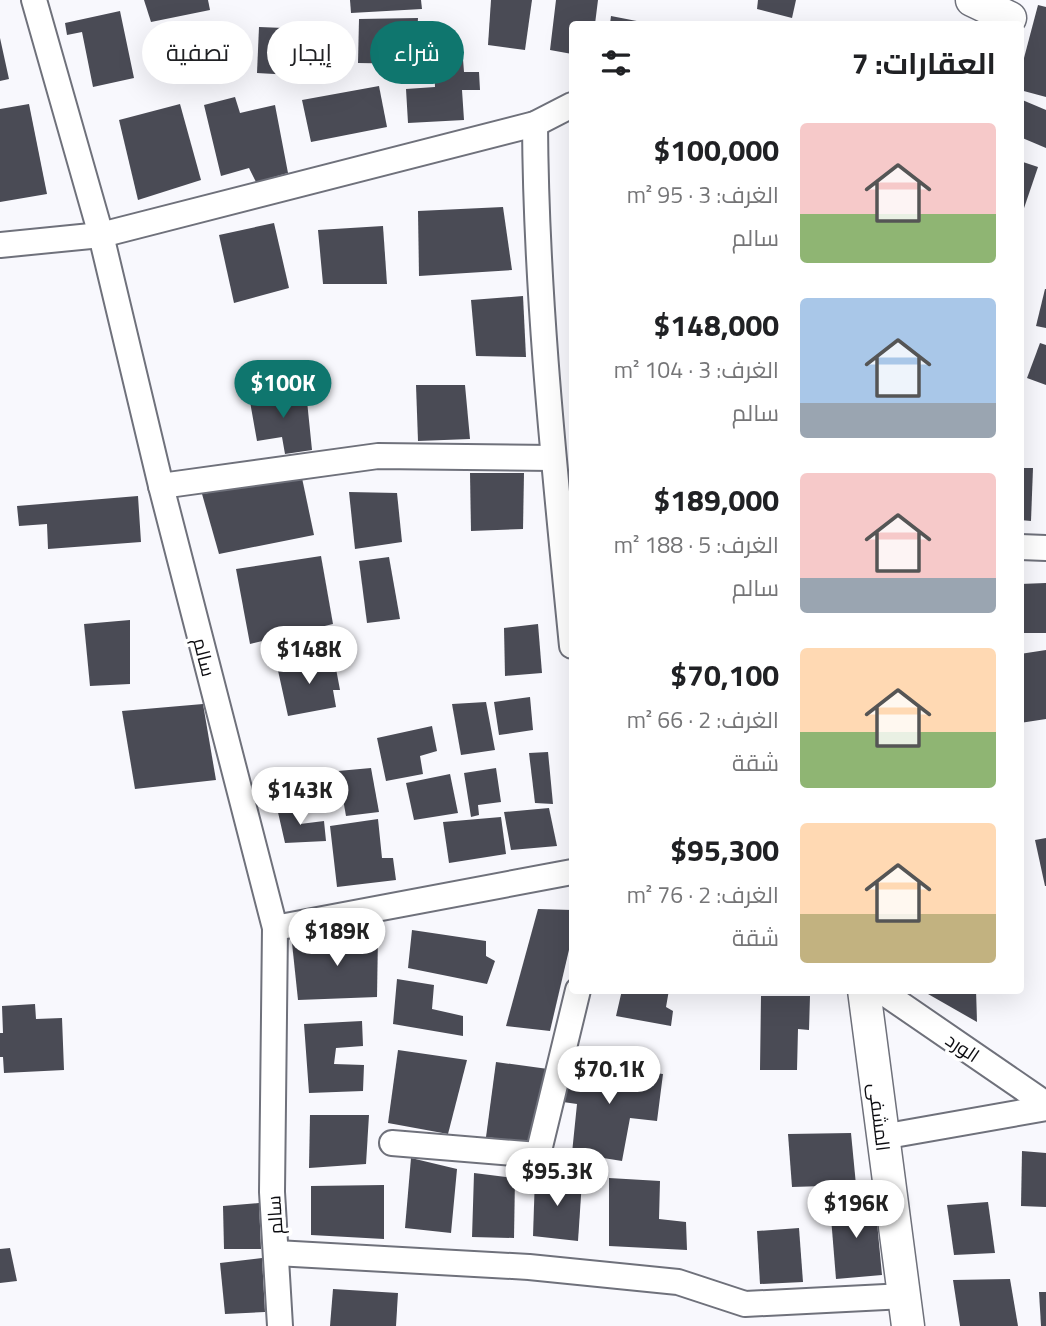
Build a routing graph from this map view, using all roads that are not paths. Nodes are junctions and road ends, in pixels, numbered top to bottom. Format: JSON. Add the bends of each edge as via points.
{"nodes":[{"id":1,"x":34,"y":0,"type":"edge"},
{"id":2,"x":972,"y":0,"type":"edge"},
{"id":3,"x":1011,"y":14,"type":"edge"},
{"id":4,"x":569,"y":107,"type":"edge"},
{"id":5,"x":535,"y":124,"type":"junction"},
{"id":6,"x":101,"y":236,"type":"junction"},
{"id":7,"x":0,"y":246,"type":"edge"},
{"id":8,"x":553,"y":458,"type":"junction"},
{"id":9,"x":161,"y":486,"type":"junction"},
{"id":10,"x":1024,"y":547,"type":"edge"},
{"id":11,"x":1046,"y":548,"type":"edge"},
{"id":12,"x":569,"y":616,"type":"edge"},
{"id":13,"x":569,"y":873,"type":"edge"},
{"id":14,"x":275,"y":928,"type":"junction"},
{"id":15,"x":577,"y":994,"type":"edge"},
{"id":16,"x":864,"y":994,"type":"edge"},
{"id":17,"x":886,"y":994,"type":"edge"},
{"id":18,"x":1046,"y":1106,"type":"edge"},
{"id":19,"x":882,"y":1137,"type":"junction"},
{"id":20,"x":392,"y":1143,"type":"dead end"},
{"id":21,"x":276,"y":1253,"type":"junction"},
{"id":22,"x":906,"y":1311,"type":"edge"},
{"id":23,"x":281,"y":1326,"type":"edge"}],
"edges":[{"from":1,"to":6,"type":"street","name":"سالم"},
{"from":2,"to":3,"type":"street"},
{"from":4,"to":5,"type":"street"},
{"from":5,"to":6,"type":"street"},
{"from":5,"to":8,"type":"street"},
{"from":6,"to":7,"type":"street"},
{"from":6,"to":9,"type":"street","name":"سالم"},
{"from":8,"to":9,"type":"street","via":[[378,456]]},
{"from":8,"to":12,"type":"street"},
{"from":9,"to":14,"type":"street","name":"سالم"},
{"from":10,"to":11,"type":"street"},
{"from":13,"to":14,"type":"street"},
{"from":14,"to":21,"type":"street","name":"سالم","via":[[272,1192]]},
{"from":15,"to":20,"type":"street","via":[[538,1155]]},
{"from":16,"to":19,"type":"street","name":"المشفى"},
{"from":17,"to":18,"type":"street","name":"الورد"},
{"from":18,"to":19,"type":"street"},
{"from":19,"to":22,"type":"street","name":"المشفى"},
{"from":21,"to":22,"type":"street","via":[[528,1267],[678,1282],[745,1304]]},
{"from":21,"to":23,"type":"street","name":"سالم"}]}
